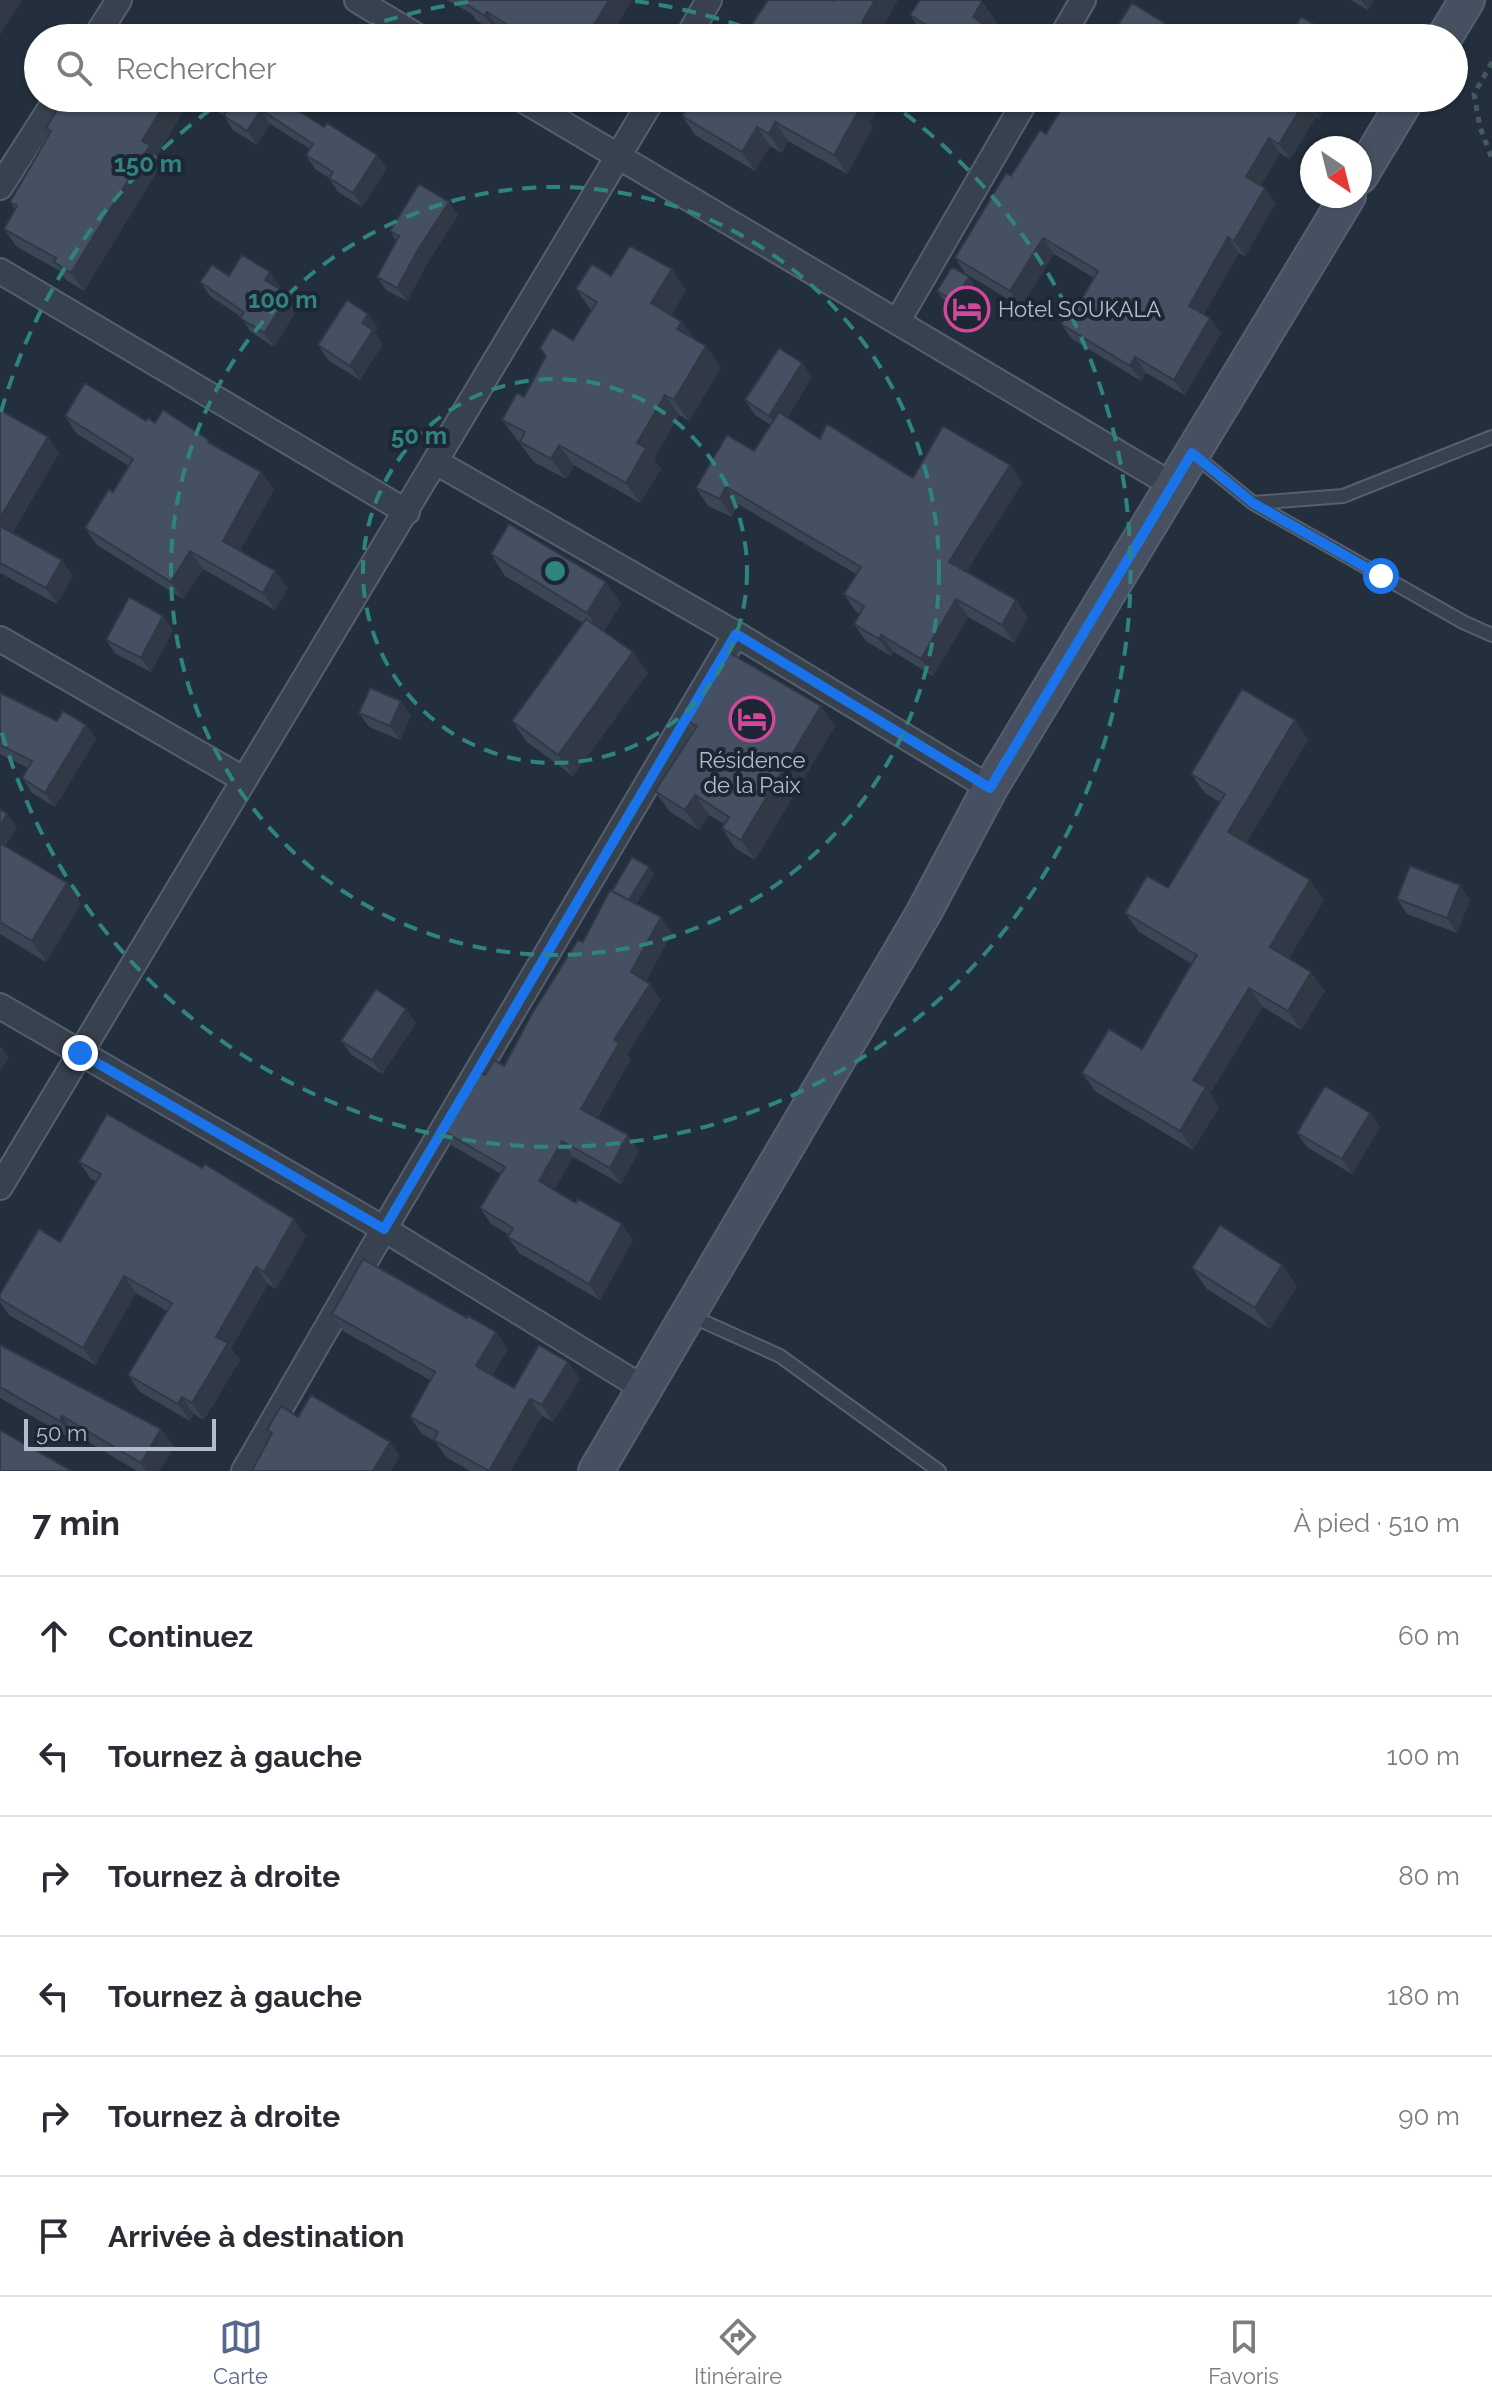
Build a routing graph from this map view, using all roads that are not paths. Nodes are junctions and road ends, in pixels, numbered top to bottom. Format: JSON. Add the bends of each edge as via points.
{"nodes":[{"id":1,"x":119,"y":0,"type":"edge"},
{"id":2,"x":357,"y":0,"type":"edge"},
{"id":3,"x":709,"y":0,"type":"edge"},
{"id":4,"x":1083,"y":0,"type":"edge"},
{"id":5,"x":1467,"y":0,"type":"edge"},
{"id":6,"x":104,"y":24,"type":"edge"},
{"id":7,"x":397,"y":24,"type":"edge"},
{"id":8,"x":695,"y":24,"type":"edge"},
{"id":9,"x":1069,"y":24,"type":"edge"},
{"id":10,"x":1452,"y":24,"type":"edge"},
{"id":11,"x":48,"y":112,"type":"edge"},
{"id":12,"x":543,"y":112,"type":"edge"},
{"id":13,"x":645,"y":112,"type":"edge"},
{"id":14,"x":1019,"y":112,"type":"edge"},
{"id":15,"x":1399,"y":112,"type":"edge"},
{"id":16,"x":1372,"y":156,"type":"edge"},
{"id":17,"x":619,"y":157,"type":"junction"},
{"id":18,"x":0,"y":187,"type":"edge"},
{"id":19,"x":1341,"y":208,"type":"edge"},
{"id":20,"x":0,"y":271,"type":"edge"},
{"id":21,"x":897,"y":322,"type":"junction"},
{"id":22,"x":1492,"y":437,"type":"edge"},
{"id":23,"x":1192,"y":453,"type":"junction"},
{"id":24,"x":436,"y":462,"type":"junction"},
{"id":25,"x":1172,"y":485,"type":"junction"},
{"id":26,"x":1253,"y":503,"type":"junction"},
{"id":27,"x":407,"y":512,"type":"junction"},
{"id":28,"x":736,"y":634,"type":"junction"},
{"id":29,"x":1492,"y":635,"type":"edge"},
{"id":30,"x":0,"y":639,"type":"edge"},
{"id":31,"x":243,"y":779,"type":"junction"},
{"id":32,"x":990,"y":788,"type":"junction"},
{"id":33,"x":0,"y":1006,"type":"edge"},
{"id":34,"x":80,"y":1053,"type":"junction"},
{"id":35,"x":0,"y":1187,"type":"edge"},
{"id":36,"x":384,"y":1229,"type":"junction"},
{"id":37,"x":686,"y":1314,"type":"junction"},
{"id":38,"x":643,"y":1388,"type":"junction"},
{"id":39,"x":244,"y":1471,"type":"edge"},
{"id":40,"x":596,"y":1471,"type":"edge"},
{"id":41,"x":939,"y":1471,"type":"edge"}],
"edges":[{"from":1,"to":6,"type":"street"},
{"from":2,"to":7,"type":"street"},
{"from":3,"to":8,"type":"street"},
{"from":4,"to":9,"type":"street"},
{"from":5,"to":10,"type":"street"},
{"from":11,"to":18,"type":"street"},
{"from":12,"to":17,"type":"street"},
{"from":13,"to":17,"type":"street"},
{"from":14,"to":21,"type":"street"},
{"from":15,"to":16,"type":"street"},
{"from":17,"to":21,"type":"street"},
{"from":17,"to":24,"type":"street"},
{"from":19,"to":23,"type":"street"},
{"from":20,"to":27,"type":"street"},
{"from":21,"to":25,"type":"street"},
{"from":22,"to":26,"type":"lane","via":[[1343,496]]},
{"from":23,"to":25,"type":"street"},
{"from":23,"to":26,"type":"lane"},
{"from":24,"to":27,"type":"street"},
{"from":24,"to":28,"type":"street"},
{"from":25,"to":32,"type":"street"},
{"from":26,"to":29,"type":"lane"},
{"from":27,"to":31,"type":"street"},
{"from":28,"to":32,"type":"street"},
{"from":28,"to":36,"type":"street"},
{"from":30,"to":31,"type":"street"},
{"from":31,"to":34,"type":"street"},
{"from":32,"to":37,"type":"street","via":[[923,914]]},
{"from":33,"to":34,"type":"street"},
{"from":34,"to":35,"type":"street"},
{"from":34,"to":36,"type":"street"},
{"from":36,"to":38,"type":"street"},
{"from":36,"to":39,"type":"street"},
{"from":37,"to":38,"type":"street"},
{"from":37,"to":41,"type":"lane","via":[[780,1356]]},
{"from":38,"to":40,"type":"street"}]}
